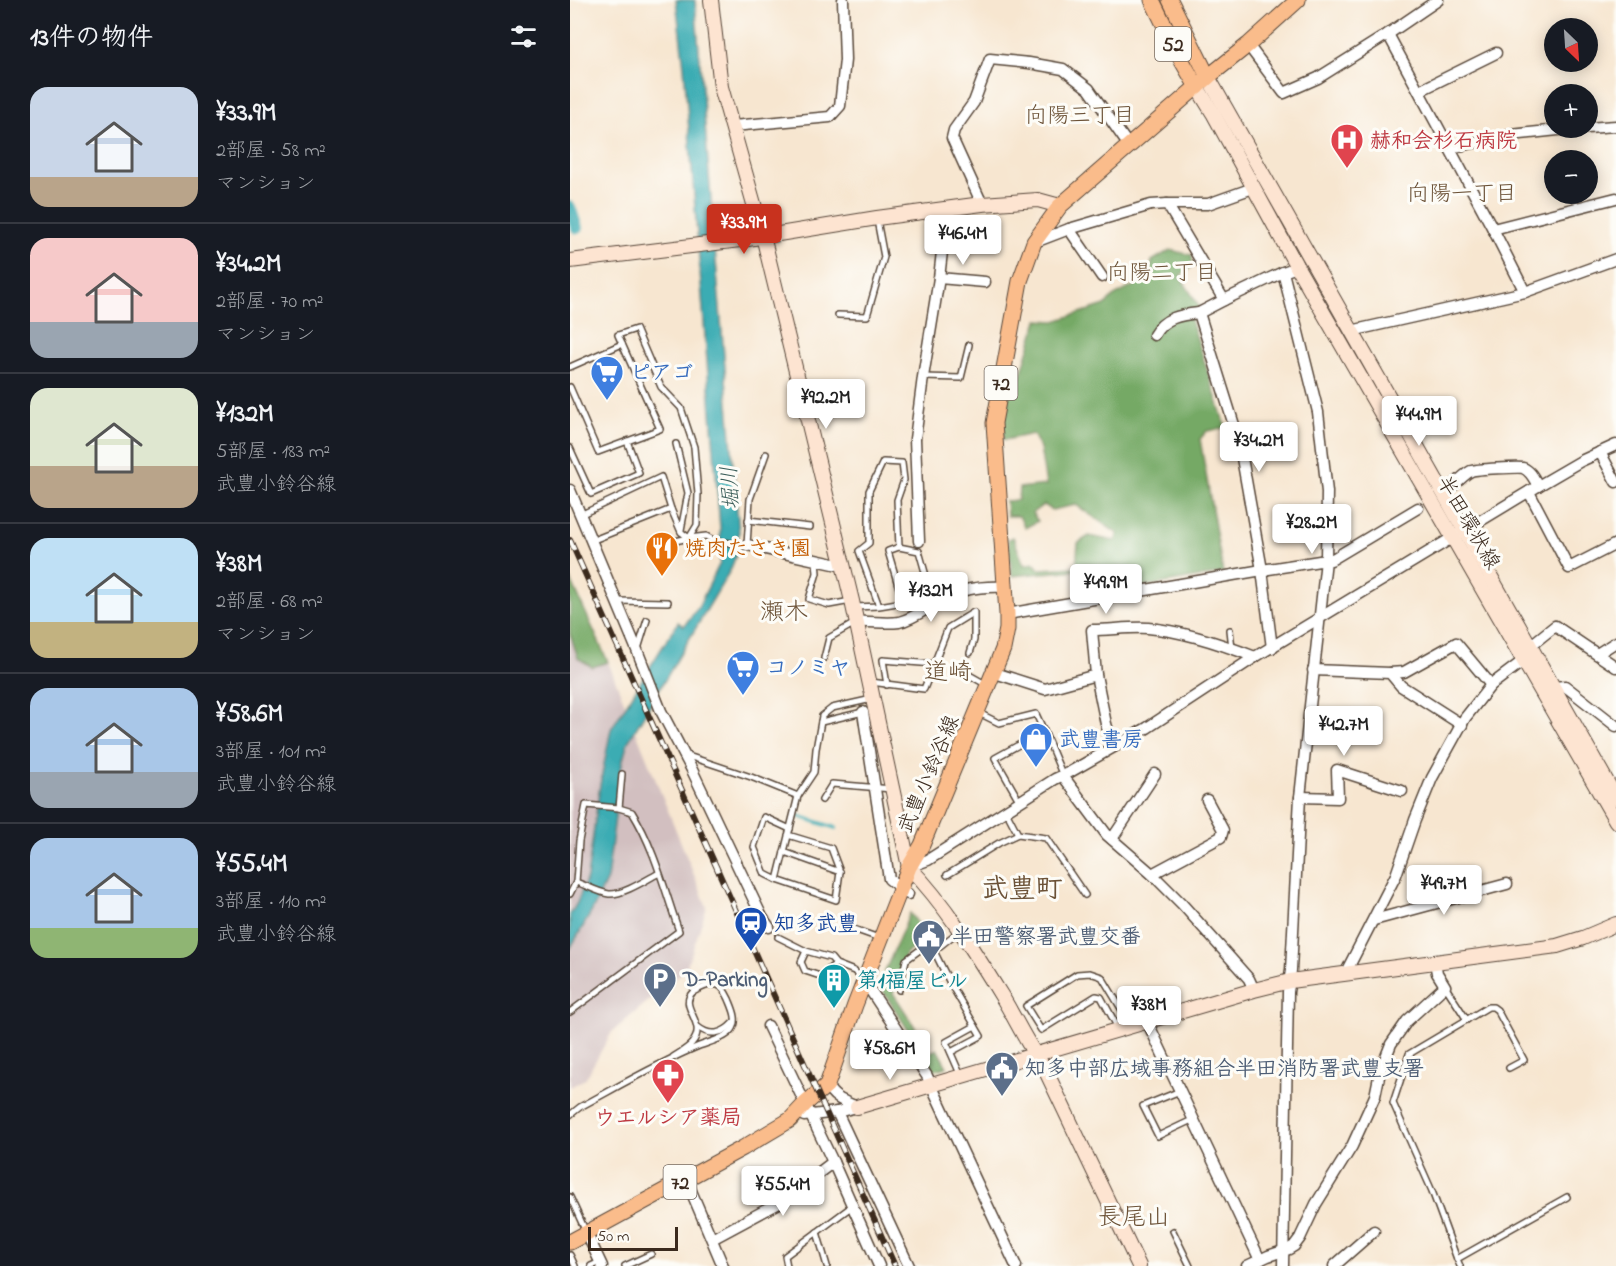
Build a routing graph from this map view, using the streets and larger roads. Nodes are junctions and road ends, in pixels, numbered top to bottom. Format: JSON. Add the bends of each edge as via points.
{"nodes":[{"id":1,"x":711,"y":0,"type":"edge"},
{"id":2,"x":843,"y":0,"type":"edge"},
{"id":3,"x":1152,"y":0,"type":"edge"},
{"id":4,"x":1170,"y":0,"type":"edge"},
{"id":5,"x":1298,"y":0,"type":"edge"},
{"id":6,"x":1438,"y":0,"type":"edge"},
{"id":7,"x":1388,"y":34,"type":"junction"},
{"id":8,"x":1248,"y":45,"type":"junction"},
{"id":9,"x":1496,"y":53,"type":"dead end"},
{"id":10,"x":1203,"y":82,"type":"junction"},
{"id":11,"x":1419,"y":91,"type":"junction"},
{"id":12,"x":733,"y":126,"type":"junction"},
{"id":13,"x":1616,"y":126,"type":"edge"},
{"id":14,"x":1129,"y":146,"type":"junction"},
{"id":15,"x":1450,"y":148,"type":"junction"},
{"id":16,"x":1253,"y":188,"type":"junction"},
{"id":17,"x":1616,"y":198,"type":"edge"},
{"id":18,"x":982,"y":204,"type":"junction"},
{"id":19,"x":1167,"y":204,"type":"junction"},
{"id":20,"x":1060,"y":206,"type":"junction"},
{"id":21,"x":946,"y":208,"type":"junction"},
{"id":22,"x":1069,"y":229,"type":"junction"},
{"id":23,"x":1493,"y":229,"type":"junction"},
{"id":24,"x":763,"y":236,"type":"junction"},
{"id":25,"x":1034,"y":242,"type":"junction"},
{"id":26,"x":1616,"y":259,"type":"edge"},
{"id":27,"x":570,"y":261,"type":"edge"},
{"id":28,"x":1297,"y":267,"type":"junction"},
{"id":29,"x":1282,"y":272,"type":"junction"},
{"id":30,"x":1102,"y":277,"type":"dead end"},
{"id":31,"x":939,"y":278,"type":"junction"},
{"id":32,"x":985,"y":282,"type":"dead end"},
{"id":33,"x":1525,"y":292,"type":"junction"},
{"id":34,"x":1224,"y":300,"type":"junction"},
{"id":35,"x":1199,"y":313,"type":"junction"},
{"id":36,"x":1352,"y":331,"type":"junction"},
{"id":37,"x":1154,"y":335,"type":"dead end"},
{"id":38,"x":1616,"y":445,"type":"edge"},
{"id":39,"x":1600,"y":452,"type":"junction"},
{"id":40,"x":1616,"y":482,"type":"edge"},
{"id":41,"x":1453,"y":486,"type":"dead end"},
{"id":42,"x":1534,"y":489,"type":"junction"},
{"id":43,"x":570,"y":490,"type":"edge"},
{"id":44,"x":1418,"y":508,"type":"dead end"},
{"id":45,"x":1459,"y":534,"type":"junction"},
{"id":46,"x":919,"y":541,"type":"dead end"},
{"id":47,"x":1616,"y":544,"type":"edge"},
{"id":48,"x":747,"y":545,"type":"road end"},
{"id":49,"x":1326,"y":560,"type":"junction"},
{"id":50,"x":843,"y":566,"type":"junction"},
{"id":51,"x":1262,"y":570,"type":"junction"},
{"id":52,"x":1005,"y":588,"type":"junction"},
{"id":53,"x":1007,"y":614,"type":"junction"},
{"id":54,"x":1320,"y":618,"type":"junction"},
{"id":55,"x":856,"y":622,"type":"junction"},
{"id":56,"x":1616,"y":642,"type":"edge"},
{"id":57,"x":1530,"y":646,"type":"junction"},
{"id":58,"x":1272,"y":648,"type":"junction"},
{"id":59,"x":1597,"y":654,"type":"junction"},
{"id":60,"x":1256,"y":657,"type":"junction"},
{"id":61,"x":1523,"y":661,"type":"junction"},
{"id":62,"x":1616,"y":667,"type":"edge"},
{"id":63,"x":1313,"y":670,"type":"junction"},
{"id":64,"x":1390,"y":673,"type":"junction"},
{"id":65,"x":1096,"y":675,"type":"junction"},
{"id":66,"x":992,"y":679,"type":"junction"},
{"id":67,"x":1491,"y":685,"type":"junction"},
{"id":68,"x":1553,"y":687,"type":"junction"},
{"id":69,"x":871,"y":706,"type":"junction"},
{"id":70,"x":1462,"y":725,"type":"junction"},
{"id":71,"x":1616,"y":726,"type":"edge"},
{"id":72,"x":1113,"y":747,"type":"junction"},
{"id":73,"x":1155,"y":774,"type":"dead end"},
{"id":74,"x":1063,"y":776,"type":"junction"},
{"id":75,"x":1402,"y":791,"type":"dead end"},
{"id":76,"x":1300,"y":797,"type":"junction"},
{"id":77,"x":1616,"y":798,"type":"edge"},
{"id":78,"x":1207,"y":800,"type":"dead end"},
{"id":79,"x":1616,"y":821,"type":"edge"},
{"id":80,"x":1112,"y":839,"type":"junction"},
{"id":81,"x":909,"y":867,"type":"junction"},
{"id":82,"x":1152,"y":874,"type":"junction"},
{"id":83,"x":1507,"y":884,"type":"dead end"},
{"id":84,"x":904,"y":891,"type":"junction"},
{"id":85,"x":1374,"y":920,"type":"junction"},
{"id":86,"x":1616,"y":924,"type":"edge"},
{"id":87,"x":769,"y":927,"type":"dead end"},
{"id":88,"x":1435,"y":962,"type":"junction"},
{"id":89,"x":1345,"y":974,"type":"junction"},
{"id":90,"x":1290,"y":981,"type":"junction"},
{"id":91,"x":865,"y":982,"type":"junction"},
{"id":92,"x":1254,"y":990,"type":"junction"},
{"id":93,"x":1147,"y":1021,"type":"junction"},
{"id":94,"x":768,"y":1026,"type":"dead end"},
{"id":95,"x":1035,"y":1055,"type":"junction"},
{"id":96,"x":827,"y":1085,"type":"junction"},
{"id":97,"x":932,"y":1086,"type":"junction"},
{"id":98,"x":856,"y":1107,"type":"junction"},
{"id":99,"x":808,"y":1109,"type":"junction"},
{"id":100,"x":837,"y":1112,"type":"junction"},
{"id":101,"x":833,"y":1162,"type":"junction"},
{"id":102,"x":686,"y":1179,"type":"junction"},
{"id":103,"x":1374,"y":1231,"type":"dead end"},
{"id":104,"x":587,"y":1234,"type":"junction"},
{"id":105,"x":712,"y":1239,"type":"junction"},
{"id":106,"x":570,"y":1242,"type":"edge"},
{"id":107,"x":1284,"y":1251,"type":"junction"},
{"id":108,"x":1260,"y":1260,"type":"junction"},
{"id":109,"x":598,"y":1265,"type":"edge"},
{"id":110,"x":723,"y":1266,"type":"edge"},
{"id":111,"x":879,"y":1266,"type":"edge"},
{"id":112,"x":909,"y":1266,"type":"edge"},
{"id":113,"x":1016,"y":1266,"type":"edge"},
{"id":114,"x":1139,"y":1266,"type":"edge"},
{"id":115,"x":1247,"y":1266,"type":"edge"},
{"id":116,"x":1283,"y":1266,"type":"edge"},
{"id":117,"x":1334,"y":1266,"type":"edge"}],
"edges":[{"from":1,"to":12,"type":"street","via":[[721,87]]},
{"from":2,"to":12,"type":"street","via":[[845,60],[840,106],[835,112],[830,117]]},
{"from":3,"to":10,"type":"main road","number":"52","via":[[1182,61]]},
{"from":4,"to":10,"type":"main road","number":"52"},
{"from":5,"to":8,"type":"main road","name":"武豊小鈴谷線","number":"72"},
{"from":6,"to":7,"type":"street"},
{"from":7,"to":8,"type":"street","via":[[1318,78],[1284,93]]},
{"from":7,"to":11,"type":"street"},
{"from":8,"to":10,"type":"main road","name":"武豊小鈴谷線","number":"72"},
{"from":9,"to":11,"type":"street"},
{"from":10,"to":14,"type":"main road","name":"武豊小鈴谷線","number":"72"},
{"from":10,"to":16,"type":"street","name":"半田環状線","via":[[1213,113]]},
{"from":10,"to":36,"type":"street","name":"半田環状線"},
{"from":11,"to":15,"type":"street"},
{"from":12,"to":24,"type":"street"},
{"from":13,"to":15,"type":"street","via":[[1511,135]]},
{"from":14,"to":18,"type":"street","via":[[1089,89],[1063,69],[990,59],[974,102],[952,138]]},
{"from":14,"to":20,"type":"main road","name":"武豊小鈴谷線","number":"72"},
{"from":15,"to":23,"type":"street"},
{"from":16,"to":19,"type":"street","via":[[1208,204]]},
{"from":16,"to":28,"type":"street","name":"半田環状線"},
{"from":17,"to":23,"type":"street"},
{"from":18,"to":20,"type":"street","via":[[1038,200]]},
{"from":18,"to":21,"type":"street"},
{"from":19,"to":22,"type":"street"},
{"from":19,"to":34,"type":"street"},
{"from":20,"to":25,"type":"main road","name":"武豊小鈴谷線","number":"72"},
{"from":21,"to":24,"type":"street"},
{"from":21,"to":31,"type":"street"},
{"from":22,"to":25,"type":"street"},
{"from":22,"to":30,"type":"street"},
{"from":23,"to":33,"type":"street"},
{"from":24,"to":27,"type":"street"},
{"from":24,"to":50,"type":"street"},
{"from":25,"to":52,"type":"main road","name":"武豊小鈴谷線","number":"72","via":[[1020,281],[994,423]]},
{"from":26,"to":33,"type":"street"},
{"from":28,"to":29,"type":"street"},
{"from":28,"to":45,"type":"street","name":"半田環状線"},
{"from":29,"to":34,"type":"street"},
{"from":29,"to":49,"type":"street","via":[[1318,412],[1327,492]]},
{"from":31,"to":32,"type":"street"},
{"from":31,"to":46,"type":"street","via":[[915,439]]},
{"from":33,"to":36,"type":"street"},
{"from":34,"to":35,"type":"street"},
{"from":35,"to":37,"type":"street","via":[[1173,317]]},
{"from":35,"to":51,"type":"street","via":[[1239,441]]},
{"from":36,"to":45,"type":"street","name":"半田環状線"},
{"from":38,"to":39,"type":"street"},
{"from":39,"to":40,"type":"street"},
{"from":39,"to":42,"type":"street"},
{"from":41,"to":42,"type":"street","via":[[1471,471],[1522,468],[1531,473]]},
{"from":42,"to":45,"type":"street"},
{"from":42,"to":47,"type":"street","via":[[1569,568]]},
{"from":43,"to":87,"type":"street","via":[[661,711]]},
{"from":44,"to":49,"type":"street"},
{"from":45,"to":54,"type":"street"},
{"from":45,"to":57,"type":"street","name":"半田環状線"},
{"from":45,"to":61,"type":"street","name":"半田環状線"},
{"from":48,"to":50,"type":"street"},
{"from":49,"to":51,"type":"street"},
{"from":49,"to":54,"type":"street"},
{"from":50,"to":55,"type":"street"},
{"from":51,"to":53,"type":"street"},
{"from":51,"to":58,"type":"street"},
{"from":52,"to":53,"type":"main road","name":"武豊小鈴谷線","number":"72"},
{"from":52,"to":55,"type":"street","via":[[963,589],[900,622]]},
{"from":53,"to":66,"type":"main road","name":"武豊小鈴谷線","number":"72","via":[[1003,649]]},
{"from":54,"to":58,"type":"street"},
{"from":54,"to":63,"type":"street"},
{"from":55,"to":69,"type":"street"},
{"from":56,"to":59,"type":"street"},
{"from":57,"to":59,"type":"street","via":[[1555,626]]},
{"from":57,"to":68,"type":"street","name":"半田環状線"},
{"from":58,"to":60,"type":"street"},
{"from":59,"to":62,"type":"street"},
{"from":60,"to":65,"type":"street","via":[[1166,630],[1092,630]]},
{"from":60,"to":72,"type":"street"},
{"from":61,"to":67,"type":"street"},
{"from":61,"to":79,"type":"street","name":"半田環状線"},
{"from":63,"to":64,"type":"street"},
{"from":63,"to":76,"type":"street"},
{"from":64,"to":67,"type":"street","via":[[1404,672],[1456,643]]},
{"from":64,"to":70,"type":"street","via":[[1401,686]]},
{"from":65,"to":66,"type":"street","via":[[1045,689]]},
{"from":65,"to":72,"type":"street"},
{"from":66,"to":81,"type":"main road","name":"武豊小鈴谷線","number":"72","via":[[922,845]]},
{"from":67,"to":70,"type":"street"},
{"from":68,"to":71,"type":"street","via":[[1565,686]]},
{"from":68,"to":77,"type":"street","name":"半田環状線"},
{"from":69,"to":81,"type":"street"},
{"from":69,"to":84,"type":"street","via":[[874,788],[889,879]]},
{"from":70,"to":85,"type":"street","via":[[1432,778],[1396,875]]},
{"from":72,"to":74,"type":"street"},
{"from":73,"to":80,"type":"street"},
{"from":74,"to":80,"type":"street"},
{"from":74,"to":81,"type":"street","via":[[928,860]]},
{"from":75,"to":76,"type":"street","via":[[1337,770],[1338,798]]},
{"from":76,"to":90,"type":"street"},
{"from":78,"to":82,"type":"street","via":[[1223,830],[1221,837]]},
{"from":80,"to":82,"type":"street"},
{"from":81,"to":84,"type":"main road","name":"武豊小鈴谷線","number":"72"},
{"from":81,"to":95,"type":"street","via":[[927,885],[959,931]]},
{"from":82,"to":92,"type":"street","via":[[1249,979]]},
{"from":83,"to":85,"type":"street"},
{"from":84,"to":91,"type":"main road","name":"武豊小鈴谷線","number":"72","via":[[880,938]]},
{"from":85,"to":89,"type":"street"},
{"from":86,"to":88,"type":"street","via":[[1557,946]]},
{"from":88,"to":89,"type":"street"},
{"from":88,"to":107,"type":"street","via":[[1446,986],[1407,1020],[1391,1044],[1375,1096],[1352,1146],[1300,1238]]},
{"from":89,"to":90,"type":"street"},
{"from":90,"to":92,"type":"street"},
{"from":90,"to":107,"type":"street"},
{"from":91,"to":96,"type":"main road","name":"武豊小鈴谷線","number":"72"},
{"from":91,"to":97,"type":"street"},
{"from":92,"to":93,"type":"street"},
{"from":93,"to":95,"type":"street"},
{"from":93,"to":108,"type":"street"},
{"from":94,"to":99,"type":"street"},
{"from":95,"to":97,"type":"street"},
{"from":95,"to":114,"type":"street","via":[[1044,1067],[1092,1180]]},
{"from":96,"to":98,"type":"street","via":[[837,1098]]},
{"from":96,"to":99,"type":"main road","name":"武豊小鈴谷線","number":"72"},
{"from":97,"to":98,"type":"street"},
{"from":97,"to":113,"type":"street"},
{"from":98,"to":100,"type":"street"},
{"from":99,"to":100,"type":"street"},
{"from":99,"to":101,"type":"street"},
{"from":99,"to":102,"type":"main road","name":"武豊小鈴谷線","number":"72"},
{"from":100,"to":112,"type":"street"},
{"from":101,"to":105,"type":"street","via":[[779,1203]]},
{"from":101,"to":111,"type":"street"},
{"from":102,"to":104,"type":"main road","name":"武豊小鈴谷線","number":"72"},
{"from":102,"to":105,"type":"street"},
{"from":103,"to":117,"type":"street"},
{"from":104,"to":106,"type":"main road","name":"武豊小鈴谷線","number":"72"},
{"from":104,"to":109,"type":"street"},
{"from":105,"to":110,"type":"street"},
{"from":107,"to":108,"type":"street"},
{"from":107,"to":116,"type":"street"},
{"from":108,"to":115,"type":"street"}]}
